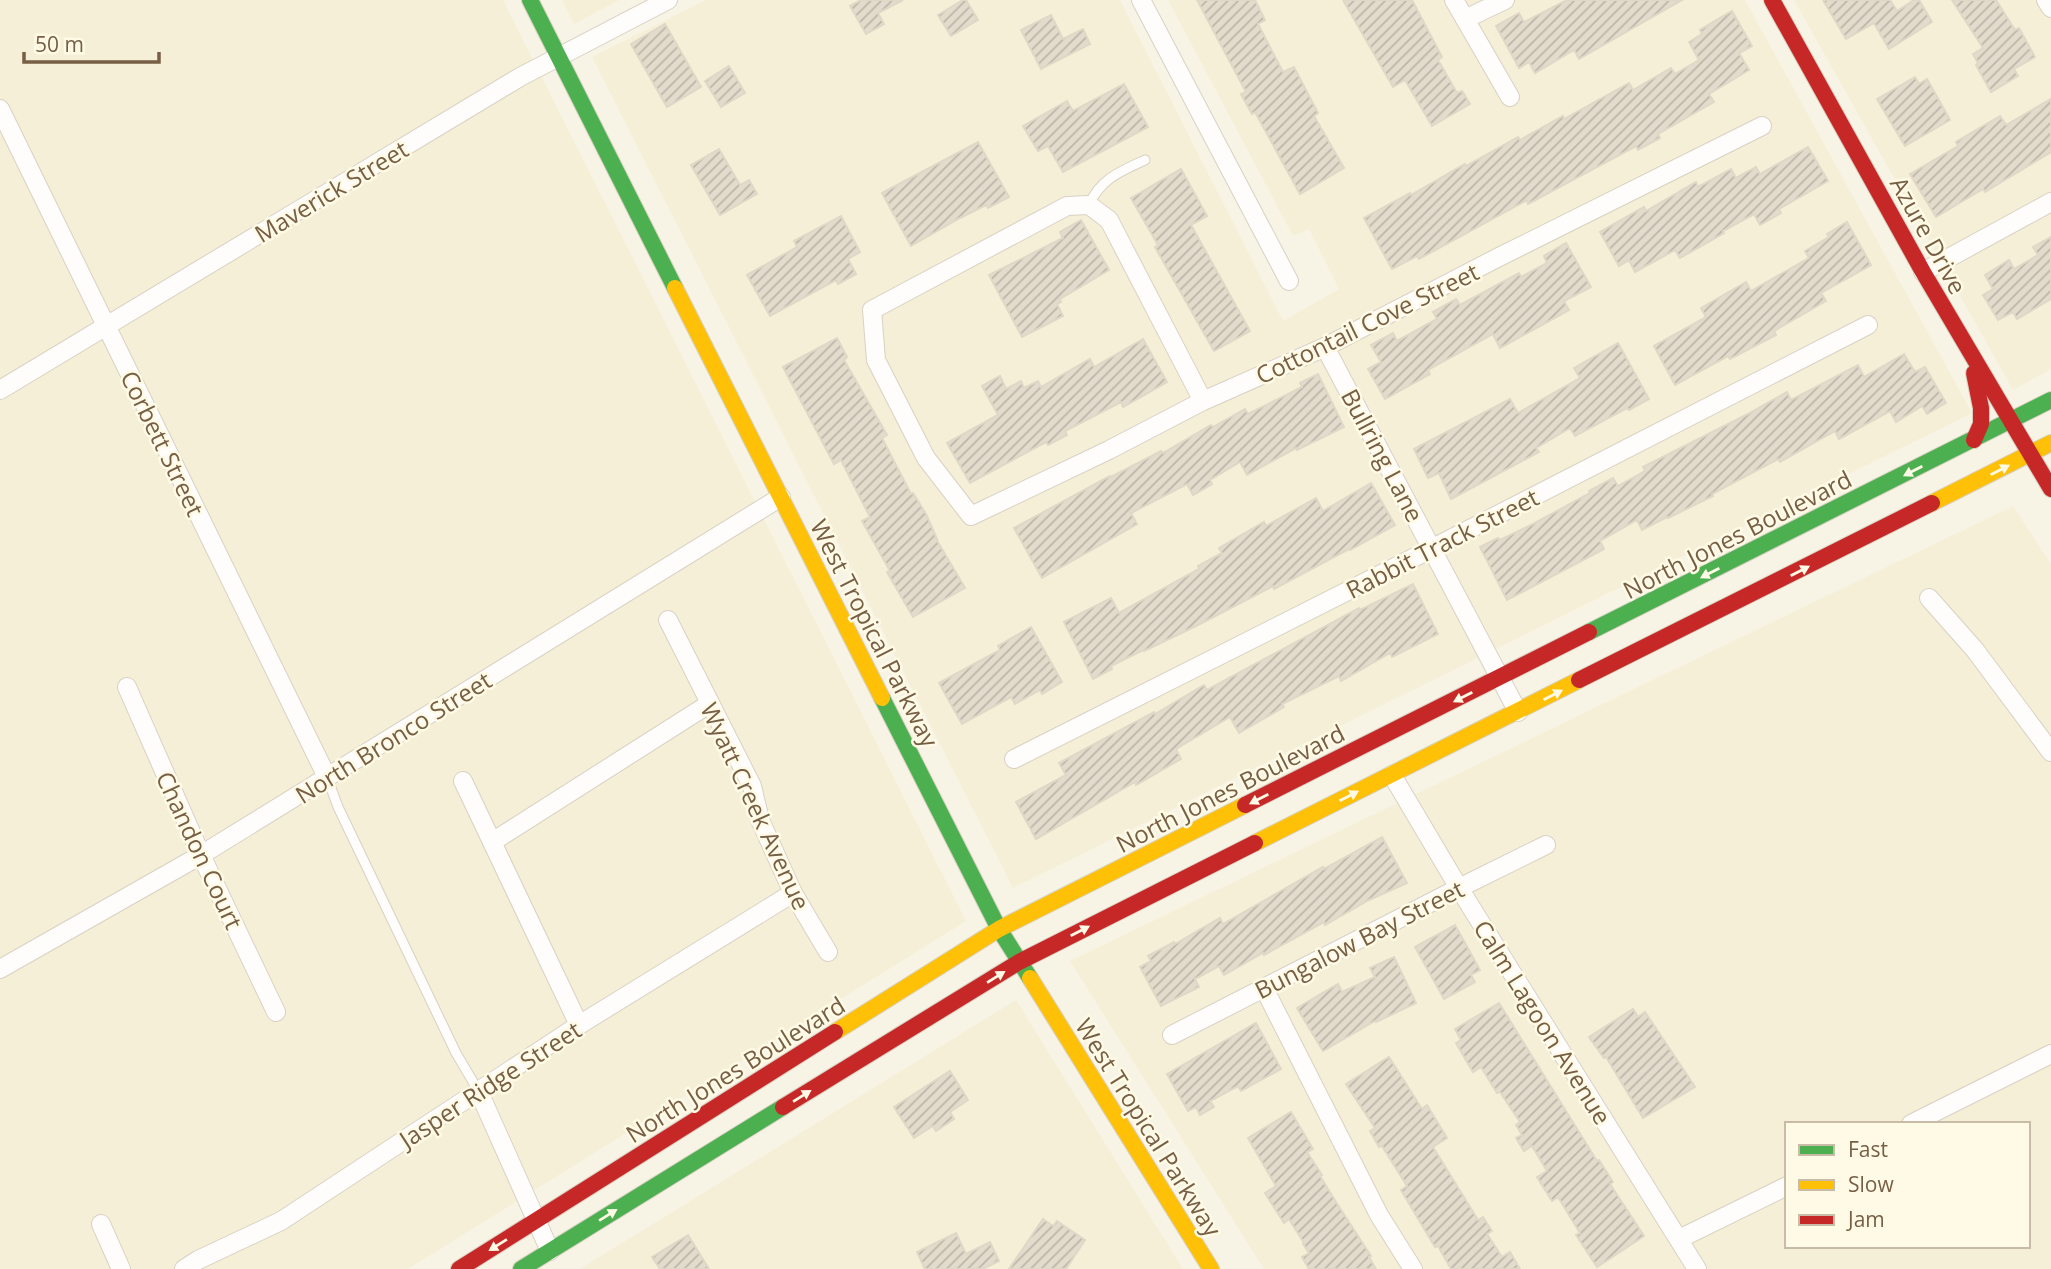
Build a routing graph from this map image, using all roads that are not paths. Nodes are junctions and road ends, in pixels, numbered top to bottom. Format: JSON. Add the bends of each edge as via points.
{"nodes":[{"id":1,"x":530,"y":0,"type":"edge"},
{"id":2,"x":668,"y":0,"type":"edge"},
{"id":3,"x":1141,"y":0,"type":"edge"},
{"id":4,"x":1454,"y":0,"type":"edge"},
{"id":5,"x":1505,"y":0,"type":"edge"},
{"id":6,"x":1772,"y":0,"type":"edge"},
{"id":7,"x":2046,"y":0,"type":"edge"},
{"id":8,"x":2051,"y":8,"type":"edge"},
{"id":9,"x":1465,"y":19,"type":"junction"},
{"id":10,"x":559,"y":56,"type":"junction"},
{"id":11,"x":1510,"y":97,"type":"dead end"},
{"id":12,"x":0,"y":109,"type":"edge"},
{"id":13,"x":1762,"y":126,"type":"dead end"},
{"id":14,"x":1145,"y":160,"type":"dead end"},
{"id":15,"x":2051,"y":202,"type":"edge"},
{"id":16,"x":1089,"y":205,"type":"junction"},
{"id":17,"x":1923,"y":272,"type":"junction"},
{"id":18,"x":1289,"y":281,"type":"dead end"},
{"id":19,"x":1868,"y":325,"type":"dead end"},
{"id":20,"x":106,"y":327,"type":"junction"},
{"id":21,"x":1325,"y":347,"type":"junction"},
{"id":22,"x":1970,"y":352,"type":"junction"},
{"id":23,"x":0,"y":390,"type":"edge"},
{"id":24,"x":1203,"y":401,"type":"junction"},
{"id":25,"x":2051,"y":401,"type":"edge"},
{"id":26,"x":2010,"y":422,"type":"junction"},
{"id":27,"x":1974,"y":440,"type":"junction"},
{"id":28,"x":2051,"y":443,"type":"edge"},
{"id":29,"x":2030,"y":455,"type":"junction"},
{"id":30,"x":2051,"y":489,"type":"edge"},
{"id":31,"x":781,"y":496,"type":"junction"},
{"id":32,"x":1433,"y":548,"type":"junction"},
{"id":33,"x":1929,"y":598,"type":"dead end"},
{"id":34,"x":668,"y":620,"type":"dead end"},
{"id":35,"x":1500,"y":678,"type":"junction"},
{"id":36,"x":127,"y":687,"type":"dead end"},
{"id":37,"x":709,"y":704,"type":"junction"},
{"id":38,"x":1518,"y":712,"type":"junction"},
{"id":39,"x":2051,"y":752,"type":"edge"},
{"id":40,"x":1014,"y":759,"type":"dead end"},
{"id":41,"x":1392,"y":775,"type":"junction"},
{"id":42,"x":327,"y":777,"type":"junction"},
{"id":43,"x":463,"y":781,"type":"dead end"},
{"id":44,"x":492,"y":842,"type":"junction"},
{"id":45,"x":1546,"y":845,"type":"dead end"},
{"id":46,"x":201,"y":855,"type":"junction"},
{"id":47,"x":1459,"y":887,"type":"junction"},
{"id":48,"x":793,"y":893,"type":"junction"},
{"id":49,"x":999,"y":929,"type":"junction"},
{"id":50,"x":828,"y":952,"type":"dead end"},
{"id":51,"x":1019,"y":962,"type":"junction"},
{"id":52,"x":0,"y":969,"type":"edge"},
{"id":53,"x":1264,"y":988,"type":"junction"},
{"id":54,"x":276,"y":1013,"type":"dead end"},
{"id":55,"x":579,"y":1025,"type":"junction"},
{"id":56,"x":1172,"y":1035,"type":"dead end"},
{"id":57,"x":2051,"y":1054,"type":"edge"},
{"id":58,"x":479,"y":1092,"type":"junction"},
{"id":59,"x":1915,"y":1122,"type":"edge"},
{"id":60,"x":1785,"y":1187,"type":"edge"},
{"id":61,"x":537,"y":1221,"type":"junction"},
{"id":62,"x":101,"y":1224,"type":"dead end"},
{"id":63,"x":1679,"y":1240,"type":"junction"},
{"id":64,"x":550,"y":1251,"type":"junction"},
{"id":65,"x":121,"y":1269,"type":"edge"},
{"id":66,"x":184,"y":1269,"type":"edge"},
{"id":67,"x":459,"y":1269,"type":"edge"},
{"id":68,"x":521,"y":1269,"type":"edge"},
{"id":69,"x":1211,"y":1269,"type":"edge"},
{"id":70,"x":1413,"y":1269,"type":"edge"},
{"id":71,"x":1697,"y":1269,"type":"edge"}],
"edges":[{"from":1,"to":10,"type":"main road","name":"West Tropical Parkway"},
{"from":2,"to":10,"type":"street","name":"Maverick Street"},
{"from":3,"to":18,"type":"street"},
{"from":4,"to":9,"type":"street"},
{"from":5,"to":9,"type":"street"},
{"from":6,"to":17,"type":"main road","name":"Azure Drive"},
{"from":7,"to":8,"type":"street"},
{"from":9,"to":11,"type":"street"},
{"from":10,"to":20,"type":"street","name":"Maverick Street"},
{"from":10,"to":31,"type":"main road","name":"West Tropical Parkway"},
{"from":12,"to":20,"type":"street","name":"Corbett Street"},
{"from":13,"to":21,"type":"street","name":"Cottontail Cove Street"},
{"from":14,"to":16,"type":"lane","via":[[1107,179]]},
{"from":15,"to":17,"type":"street"},
{"from":16,"to":24,"type":"street","via":[[1109,220]]},
{"from":16,"to":24,"type":"street","name":"Cottontail Cove Street","via":[[1067,205],[872,310],[876,360],[926,458],[971,516]]},
{"from":17,"to":22,"type":"main road","name":"Azure Drive"},
{"from":19,"to":32,"type":"street","name":"Rabbit Track Street"},
{"from":20,"to":23,"type":"street","name":"Maverick Street"},
{"from":20,"to":42,"type":"street","name":"Corbett Street"},
{"from":21,"to":24,"type":"street","name":"Cottontail Cove Street"},
{"from":21,"to":32,"type":"street","name":"Bullring Lane"},
{"from":22,"to":26,"type":"main road","name":"Azure Drive"},
{"from":22,"to":27,"type":"main road","via":[[1981,408]]},
{"from":25,"to":26,"type":"main road","name":"North Jones Boulevard"},
{"from":26,"to":27,"type":"main road","name":"North Jones Boulevard"},
{"from":26,"to":29,"type":"main road","name":"Azure Drive"},
{"from":27,"to":35,"type":"main road","name":"North Jones Boulevard","one_way":true},
{"from":28,"to":29,"type":"main road"},
{"from":29,"to":30,"type":"main road","name":"Azure Drive"},
{"from":38,"to":29,"type":"main road","one_way":true},
{"from":31,"to":42,"type":"street","name":"North Bronco Street"},
{"from":31,"to":49,"type":"main road","name":"West Tropical Parkway"},
{"from":32,"to":35,"type":"street","name":"Bullring Lane"},
{"from":32,"to":40,"type":"street","name":"Rabbit Track Street"},
{"from":33,"to":39,"type":"street","via":[[1975,650]]},
{"from":34,"to":37,"type":"street","name":"Wyatt Creek Avenue"},
{"from":35,"to":38,"type":"street","name":"Bullring Lane"},
{"from":35,"to":49,"type":"main road","name":"North Jones Boulevard","one_way":true},
{"from":36,"to":46,"type":"street","name":"Chandon Court"},
{"from":37,"to":44,"type":"street"},
{"from":37,"to":48,"type":"street","name":"Wyatt Creek Avenue","via":[[752,786],[760,820]]},
{"from":38,"to":41,"type":"main road"},
{"from":41,"to":47,"type":"street","name":"Calm Lagoon Avenue"},
{"from":51,"to":41,"type":"main road","one_way":true},
{"from":42,"to":46,"type":"street","name":"North Bronco Street"},
{"from":42,"to":58,"type":"lane","via":[[456,1053]]},
{"from":43,"to":44,"type":"street"},
{"from":44,"to":55,"type":"street"},
{"from":45,"to":47,"type":"street","name":"Bungalow Bay Street"},
{"from":46,"to":52,"type":"street","name":"North Bronco Street"},
{"from":46,"to":54,"type":"street","name":"Chandon Court"},
{"from":47,"to":53,"type":"street","name":"Bungalow Bay Street"},
{"from":47,"to":63,"type":"street","name":"Calm Lagoon Avenue"},
{"from":48,"to":50,"type":"street","name":"Wyatt Creek Avenue"},
{"from":48,"to":55,"type":"street","name":"Jasper Ridge Street"},
{"from":49,"to":51,"type":"main road","name":"West Tropical Parkway"},
{"from":49,"to":61,"type":"main road","name":"North Jones Boulevard"},
{"from":64,"to":51,"type":"main road","one_way":true},
{"from":51,"to":69,"type":"main road","name":"West Tropical Parkway"},
{"from":53,"to":56,"type":"street","name":"Bungalow Bay Street"},
{"from":53,"to":70,"type":"street","via":[[1379,1215]]},
{"from":55,"to":58,"type":"street","name":"Jasper Ridge Street"},
{"from":57,"to":59,"type":"street"},
{"from":58,"to":61,"type":"street"},
{"from":58,"to":66,"type":"street","name":"Jasper Ridge Street","via":[[281,1221]]},
{"from":60,"to":63,"type":"street"},
{"from":61,"to":64,"type":"street"},
{"from":61,"to":67,"type":"main road","name":"North Jones Boulevard","one_way":true},
{"from":62,"to":65,"type":"street"},
{"from":63,"to":71,"type":"street","name":"Calm Lagoon Avenue"},
{"from":64,"to":68,"type":"main road"}]}
